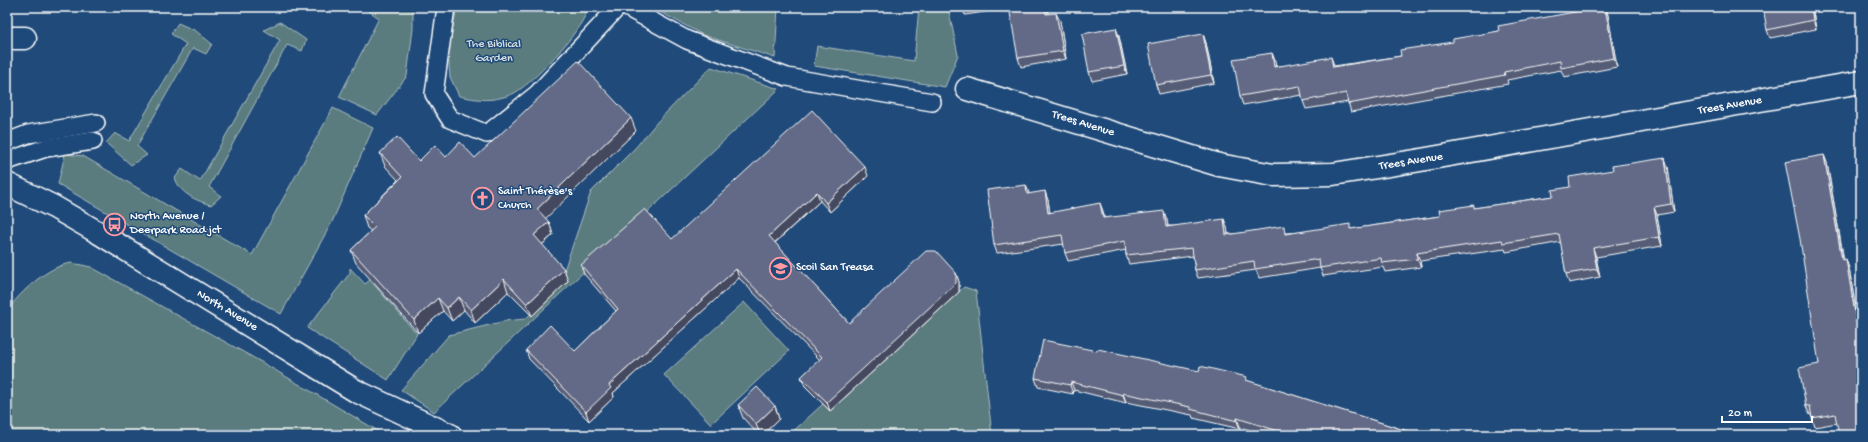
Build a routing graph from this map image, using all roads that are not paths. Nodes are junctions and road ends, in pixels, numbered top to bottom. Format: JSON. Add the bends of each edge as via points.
{"nodes":[{"id":1,"x":446,"y":7,"type":"edge"},
{"id":2,"x":618,"y":7,"type":"edge"},
{"id":3,"x":626,"y":7,"type":"edge"},
{"id":4,"x":1861,"y":82,"type":"edge"},
{"id":5,"x":967,"y":89,"type":"dead end"},
{"id":6,"x":932,"y":102,"type":"dead end"},
{"id":7,"x":96,"y":123,"type":"dead end"},
{"id":8,"x":93,"y":141,"type":"dead end"},
{"id":9,"x":7,"y":142,"type":"edge"},
{"id":10,"x":7,"y":161,"type":"edge"},
{"id":11,"x":7,"y":171,"type":"edge"},
{"id":12,"x":7,"y":177,"type":"edge"},
{"id":13,"x":7,"y":184,"type":"edge"},
{"id":14,"x":450,"y":435,"type":"edge"}],
"edges":[{"from":1,"to":2,"type":"lane","via":[[434,94],[450,119],[487,134],[537,94]]},
{"from":3,"to":6,"type":"lane","via":[[687,40],[788,78]]},
{"from":4,"to":5,"type":"street","name":"Trees Avenue","via":[[1333,174],[1273,175],[1219,165]]},
{"from":7,"to":9,"type":"lane","via":[[28,134]]},
{"from":8,"to":10,"type":"lane","via":[[46,148]]},
{"from":11,"to":12,"type":"street"},
{"from":13,"to":14,"type":"street","name":"North Avenue","via":[[99,233],[356,391]]}]}
